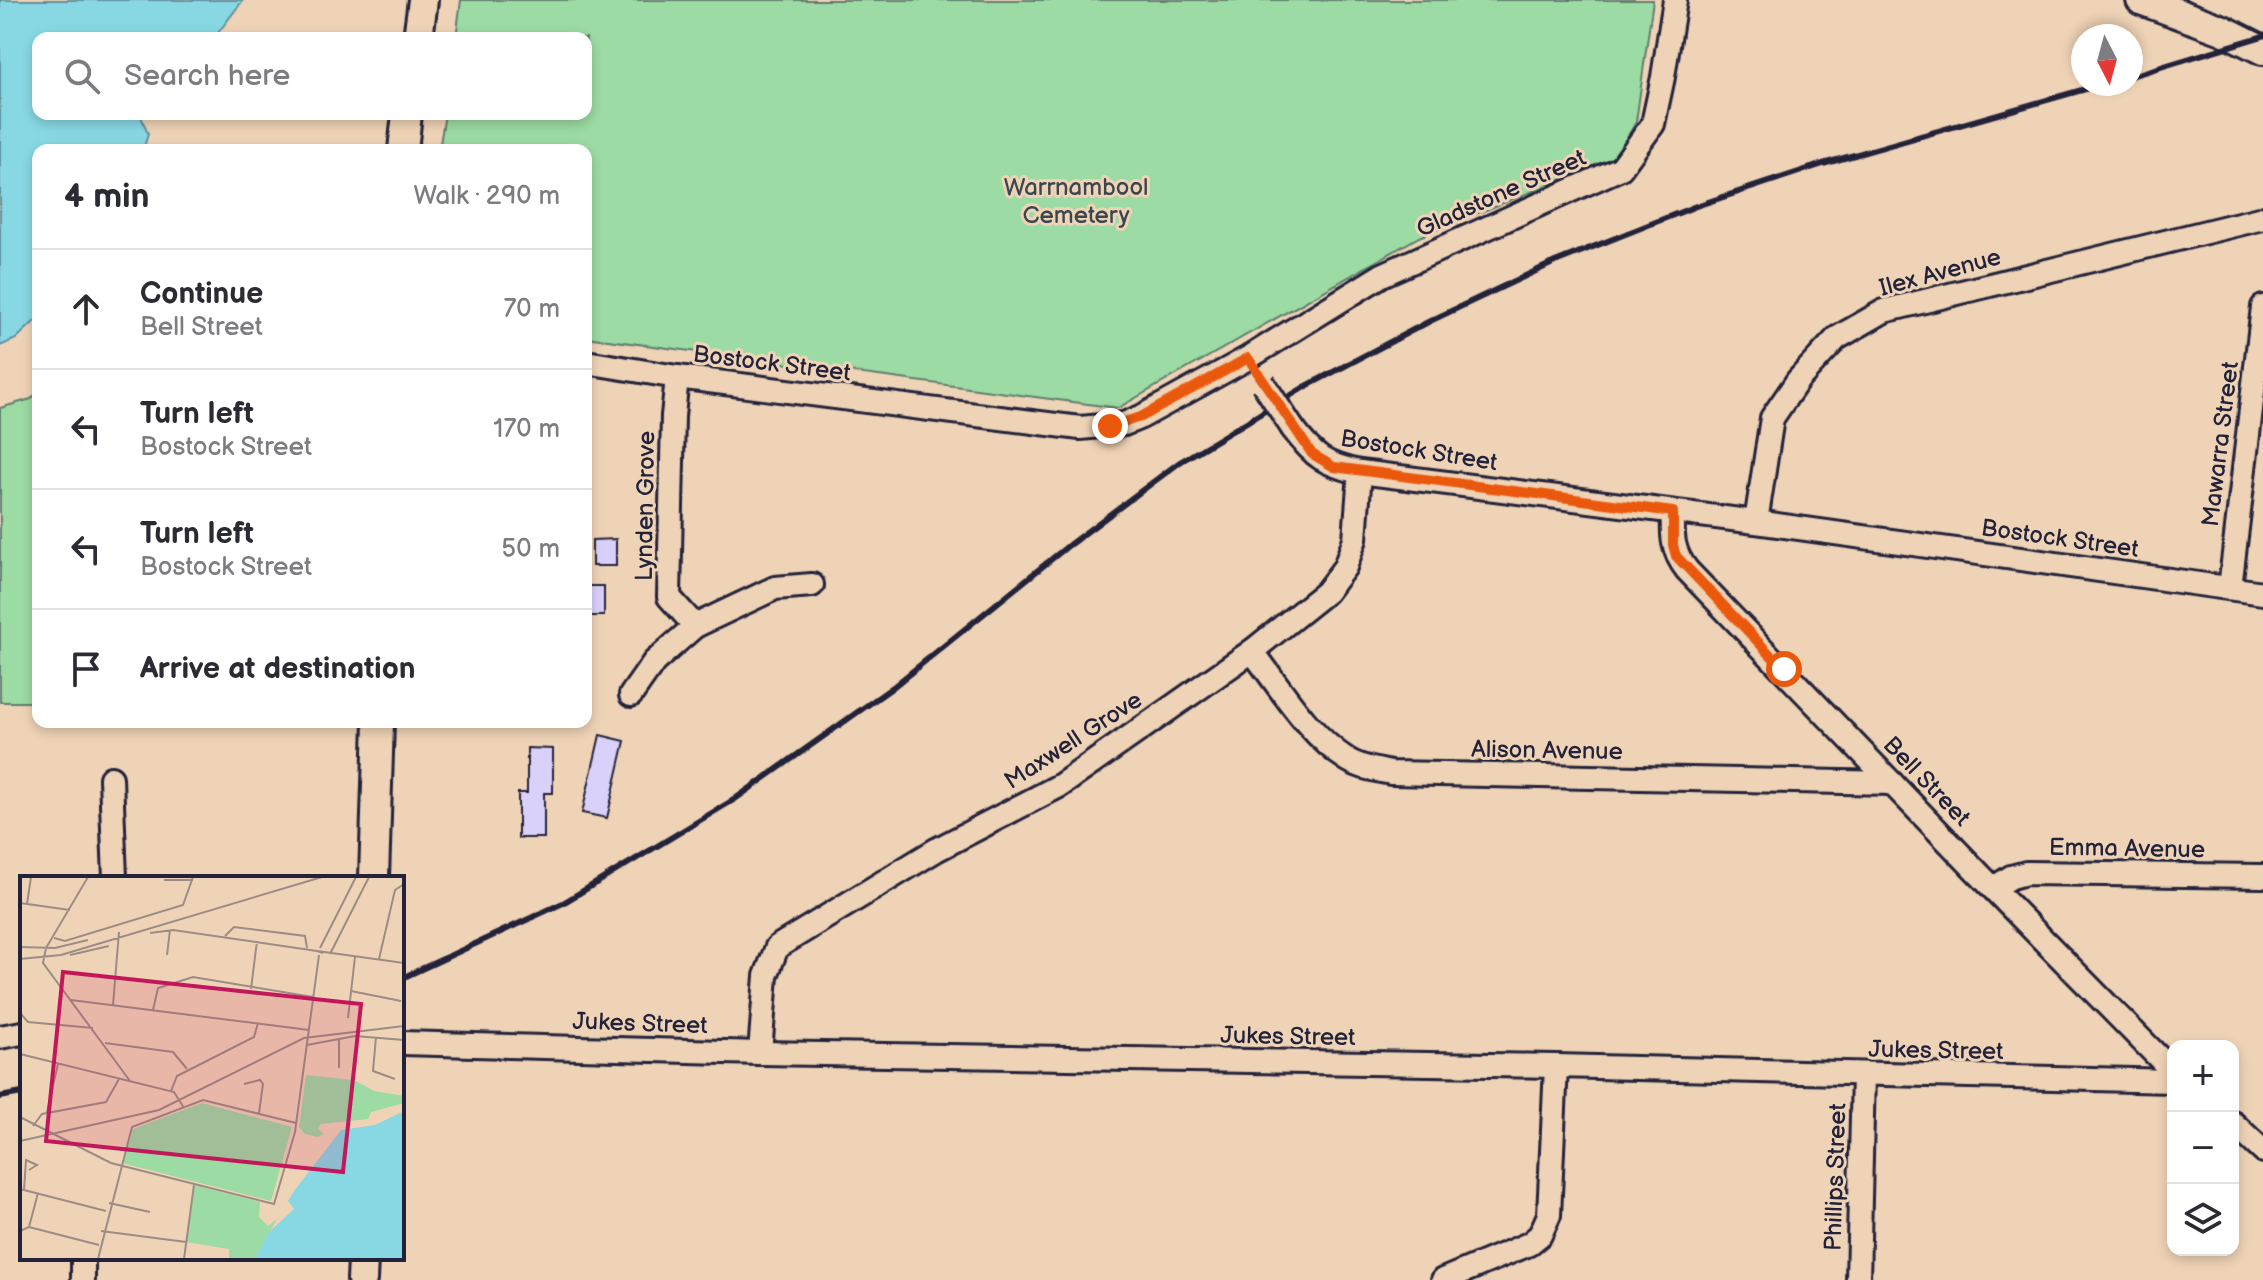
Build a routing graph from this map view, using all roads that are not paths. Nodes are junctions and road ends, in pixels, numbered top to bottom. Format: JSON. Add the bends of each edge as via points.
{"nodes":[{"id":1,"x":423,"y":0,"type":"edge"},
{"id":2,"x":1675,"y":0,"type":"edge"},
{"id":3,"x":2141,"y":0,"type":"edge"},
{"id":4,"x":419,"y":32,"type":"edge"},
{"id":5,"x":2263,"y":50,"type":"edge"},
{"id":6,"x":406,"y":120,"type":"edge"},
{"id":7,"x":404,"y":144,"type":"edge"},
{"id":8,"x":2263,"y":218,"type":"edge"},
{"id":9,"x":2263,"y":307,"type":"edge"},
{"id":10,"x":1248,"y":358,"type":"junction"},
{"id":11,"x":592,"y":363,"type":"edge"},
{"id":12,"x":677,"y":377,"type":"junction"},
{"id":13,"x":1360,"y":472,"type":"junction"},
{"id":14,"x":1673,"y":512,"type":"junction"},
{"id":15,"x":1756,"y":522,"type":"junction"},
{"id":16,"x":812,"y":585,"type":"dead end"},
{"id":17,"x":2230,"y":588,"type":"junction"},
{"id":18,"x":2263,"y":593,"type":"edge"},
{"id":19,"x":695,"y":626,"type":"junction"},
{"id":20,"x":1252,"y":651,"type":"junction"},
{"id":21,"x":631,"y":695,"type":"dead end"},
{"id":22,"x":379,"y":728,"type":"edge"},
{"id":23,"x":111,"y":778,"type":"dead end"},
{"id":24,"x":1892,"y":783,"type":"junction"},
{"id":25,"x":115,"y":876,"type":"edge"},
{"id":26,"x":374,"y":876,"type":"edge"},
{"id":27,"x":2263,"y":876,"type":"edge"},
{"id":28,"x":1994,"y":888,"type":"junction"},
{"id":29,"x":20,"y":1033,"type":"edge"},
{"id":30,"x":0,"y":1037,"type":"edge"},
{"id":31,"x":404,"y":1043,"type":"edge"},
{"id":32,"x":760,"y":1053,"type":"junction"},
{"id":33,"x":1556,"y":1066,"type":"junction"},
{"id":34,"x":2167,"y":1066,"type":"edge"},
{"id":35,"x":1863,"y":1075,"type":"junction"},
{"id":36,"x":2167,"y":1081,"type":"edge"},
{"id":37,"x":2239,"y":1129,"type":"edge"},
{"id":38,"x":2263,"y":1151,"type":"edge"},
{"id":39,"x":363,"y":1260,"type":"edge"},
{"id":40,"x":362,"y":1280,"type":"edge"},
{"id":41,"x":1443,"y":1280,"type":"edge"},
{"id":42,"x":1858,"y":1280,"type":"edge"}],
"edges":[{"from":1,"to":4,"type":"street"},
{"from":2,"to":10,"type":"street","name":"Gladstone Street","via":[[1653,124],[1621,168],[1382,275]]},
{"from":3,"to":5,"type":"street"},
{"from":6,"to":7,"type":"street"},
{"from":8,"to":15,"type":"street","name":"Ilex Avenue","via":[[1884,311],[1837,338],[1772,418]]},
{"from":9,"to":17,"type":"street","name":"Mawarra Street"},
{"from":10,"to":12,"type":"street","name":"Bostock Street","via":[[1141,417],[1097,428]]},
{"from":10,"to":13,"type":"street","name":"Bostock Street","bridge":true,"via":[[1312,454],[1334,467]]},
{"from":11,"to":12,"type":"street","name":"Bostock Street"},
{"from":12,"to":19,"type":"street","name":"Lynden Grove","via":[[669,597]]},
{"from":13,"to":14,"type":"street","name":"Bostock Street"},
{"from":13,"to":20,"type":"street","name":"Maxwell Grove","via":[[1355,539],[1345,567],[1326,592]]},
{"from":14,"to":15,"type":"street","name":"Bostock Street"},
{"from":14,"to":24,"type":"street","name":"Bell Street","via":[[1673,545],[1687,570]]},
{"from":15,"to":17,"type":"street","name":"Bostock Street"},
{"from":16,"to":19,"type":"street","via":[[775,588]]},
{"from":17,"to":18,"type":"street","name":"Bostock Street"},
{"from":19,"to":21,"type":"street","via":[[654,662]]},
{"from":20,"to":24,"type":"street","name":"Alison Avenue","via":[[1334,749],[1370,769]]},
{"from":20,"to":32,"type":"street","name":"Maxwell Grove","via":[[1061,785],[936,850],[777,947],[766,976]]},
{"from":22,"to":26,"type":"street"},
{"from":23,"to":25,"type":"street"},
{"from":24,"to":28,"type":"street","name":"Bell Street"},
{"from":27,"to":28,"type":"street","name":"Emma Avenue","via":[[2026,873]]},
{"from":28,"to":34,"type":"street","name":"Bell Street"},
{"from":29,"to":30,"type":"street"},
{"from":31,"to":32,"type":"street","name":"Jukes Street"},
{"from":32,"to":33,"type":"street","name":"Jukes Street"},
{"from":33,"to":35,"type":"street","name":"Jukes Street"},
{"from":33,"to":41,"type":"street","via":[[1549,1215],[1540,1235]]},
{"from":35,"to":36,"type":"street","name":"Jukes Street"},
{"from":35,"to":42,"type":"street","name":"Phillips Street"},
{"from":37,"to":38,"type":"street"},
{"from":39,"to":40,"type":"street"}]}
